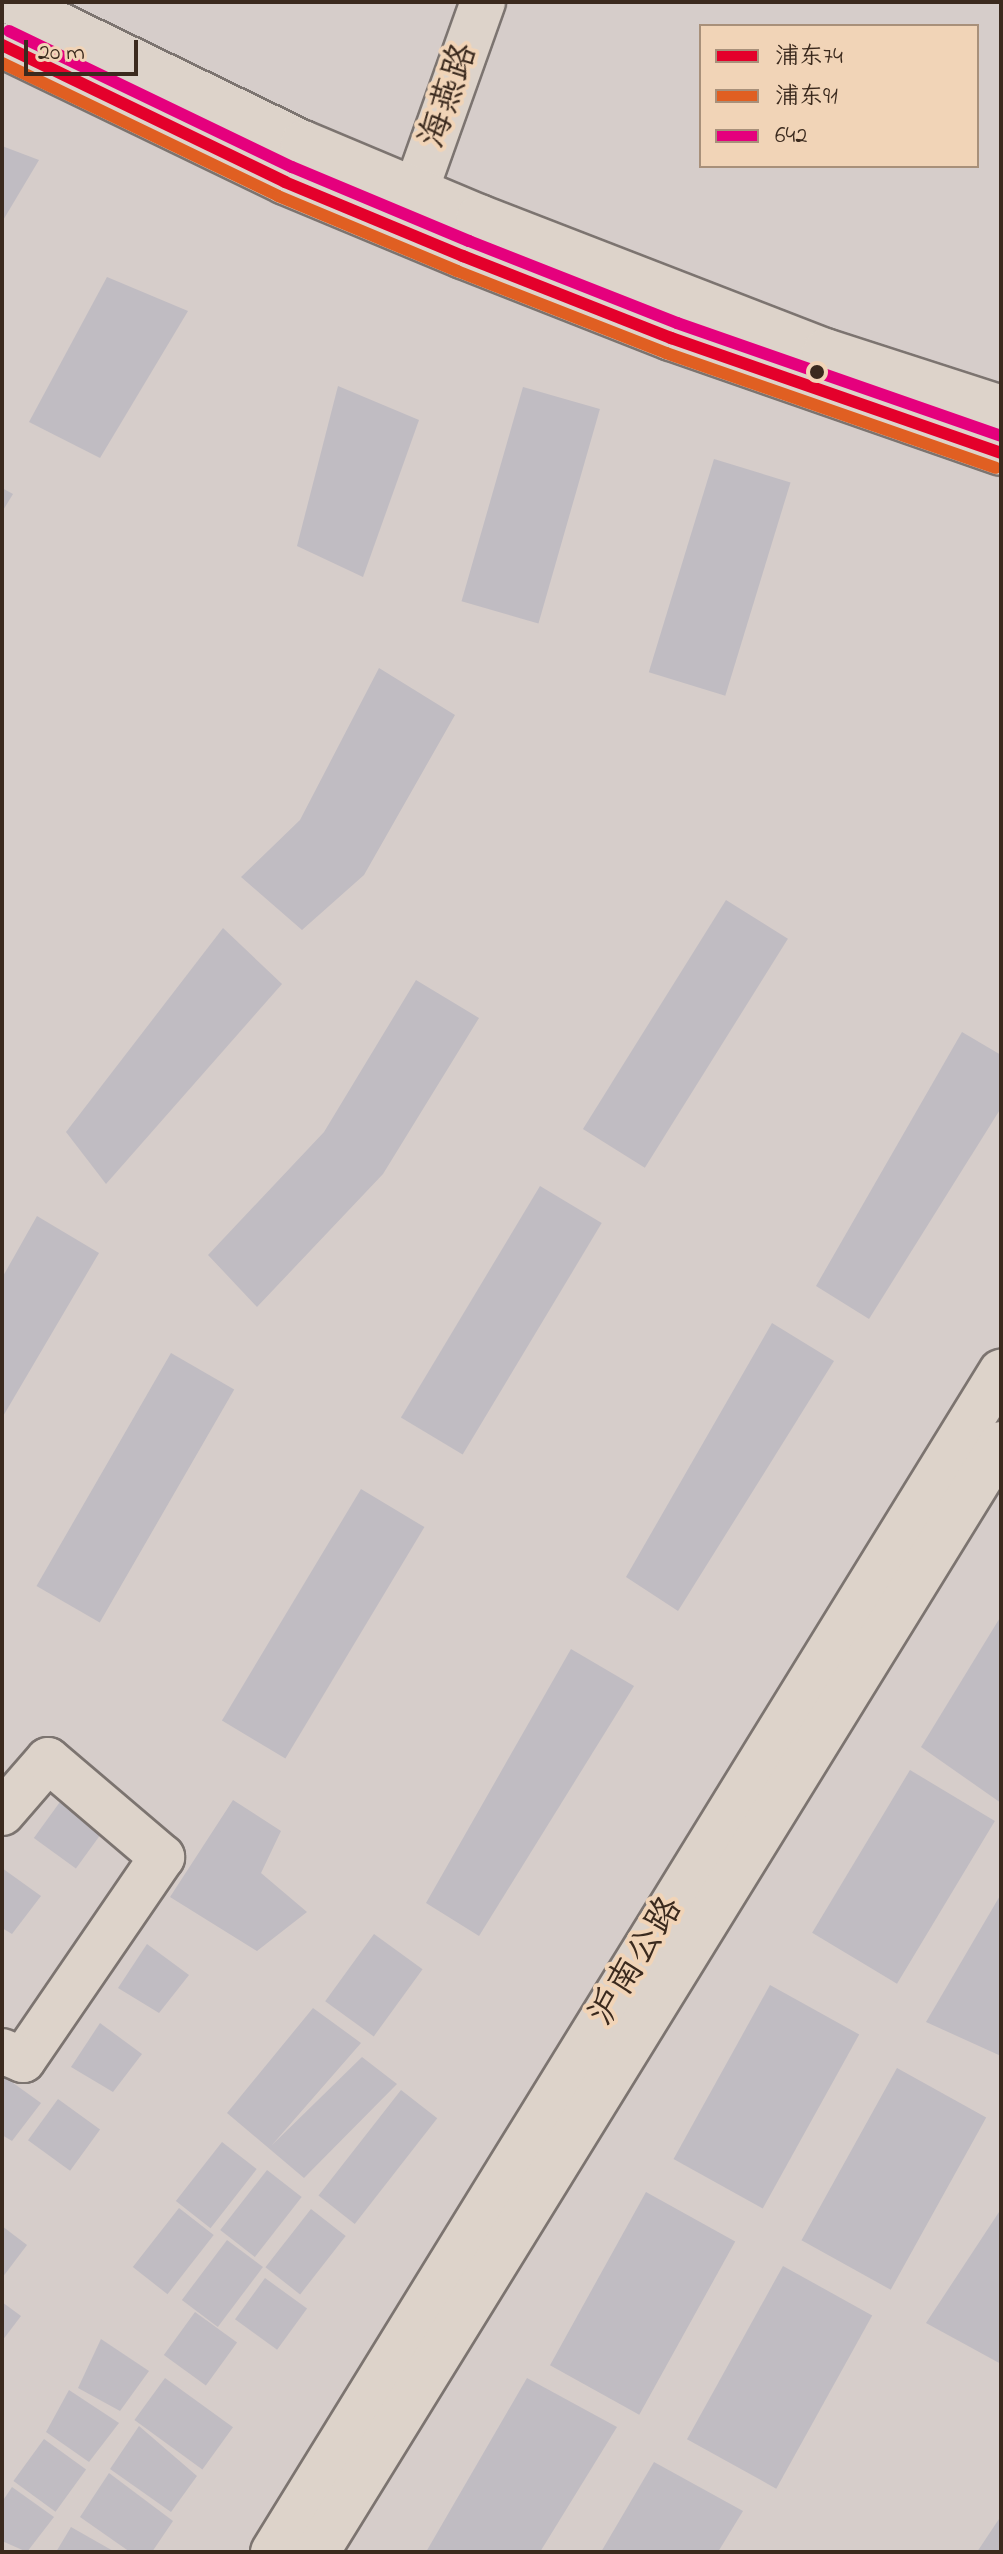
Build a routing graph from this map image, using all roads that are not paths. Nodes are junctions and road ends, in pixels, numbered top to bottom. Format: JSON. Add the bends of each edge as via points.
{"nodes":[{"id":1,"x":12,"y":2,"type":"edge"},
{"id":2,"x":483,"y":2,"type":"edge"},
{"id":3,"x":2,"y":45,"type":"edge"},
{"id":4,"x":416,"y":190,"type":"junction"},
{"id":5,"x":1001,"y":408,"type":"edge"},
{"id":6,"x":1001,"y":453,"type":"edge"},
{"id":7,"x":1001,"y":1372,"type":"edge"},
{"id":8,"x":1001,"y":1444,"type":"edge"},
{"id":9,"x":2,"y":1813,"type":"edge"},
{"id":10,"x":2,"y":2051,"type":"edge"},
{"id":11,"x":273,"y":2552,"type":"edge"},
{"id":12,"x":317,"y":2552,"type":"edge"}],
"edges":[{"from":1,"to":4,"type":"main road","via":[[303,143]]},
{"from":2,"to":4,"type":"main road","name":"海燕路"},
{"from":3,"to":6,"type":"main road","via":[[285,182],[463,256],[685,343]]},
{"from":4,"to":5,"type":"main road","via":[[825,351]]},
{"from":7,"to":11,"type":"main road","name":"沪南公路"},
{"from":8,"to":12,"type":"main road","name":"沪南公路"},
{"from":9,"to":10,"type":"main road","via":[[48,1760],[162,1857],[23,2060]]}]}
